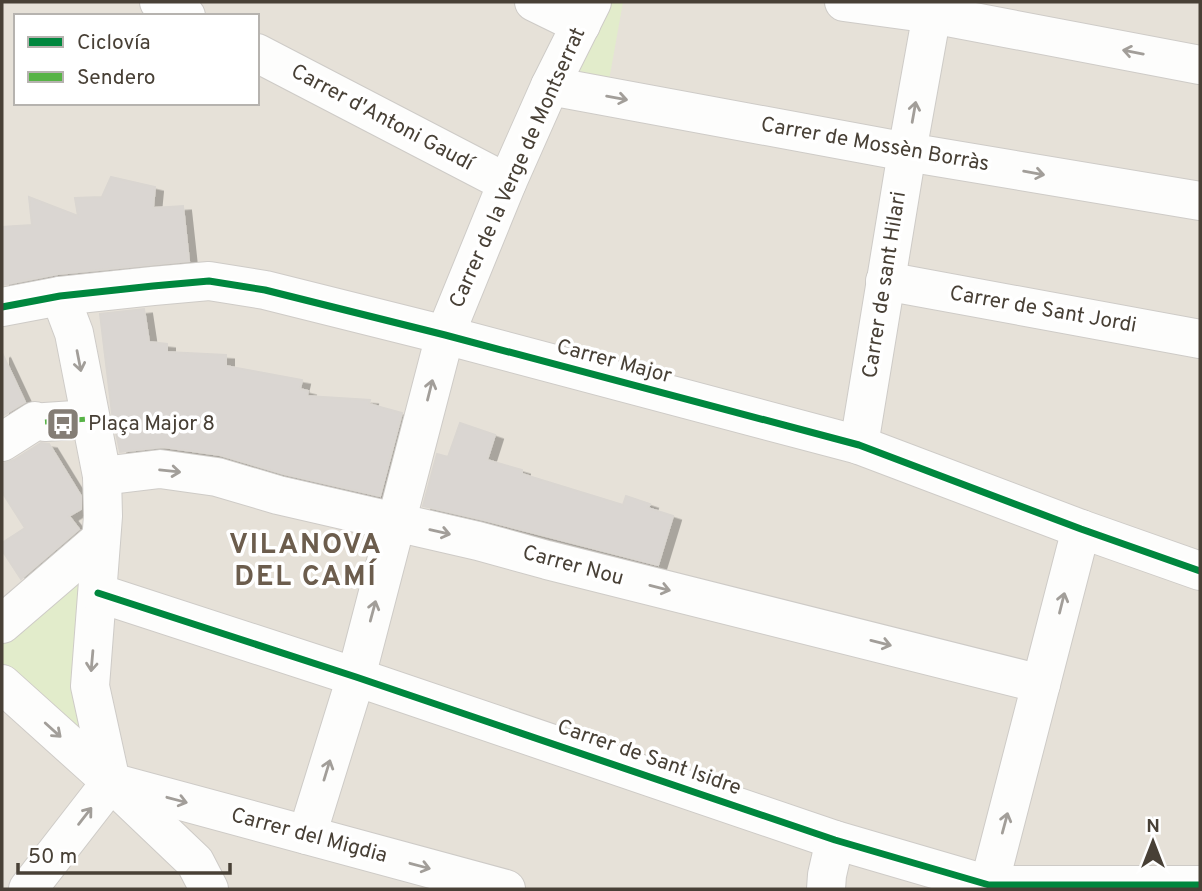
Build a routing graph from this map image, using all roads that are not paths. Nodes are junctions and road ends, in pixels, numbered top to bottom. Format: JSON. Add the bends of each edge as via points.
{"nodes":[{"id":1,"x":159,"y":2,"type":"edge"},
{"id":2,"x":534,"y":2,"type":"edge"},
{"id":3,"x":844,"y":2,"type":"edge"},
{"id":4,"x":933,"y":8,"type":"edge"},
{"id":5,"x":586,"y":13,"type":"edge"},
{"id":6,"x":182,"y":14,"type":"edge"},
{"id":7,"x":259,"y":54,"type":"edge"},
{"id":8,"x":1200,"y":65,"type":"edge"},
{"id":9,"x":550,"y":86,"type":"junction"},
{"id":10,"x":907,"y":152,"type":"junction"},
{"id":11,"x":507,"y":183,"type":"junction"},
{"id":12,"x":1200,"y":201,"type":"edge"},
{"id":13,"x":885,"y":281,"type":"junction"},
{"id":14,"x":60,"y":296,"type":"junction"},
{"id":15,"x":2,"y":307,"type":"edge"},
{"id":16,"x":445,"y":335,"type":"junction"},
{"id":17,"x":1200,"y":339,"type":"edge"},
{"id":18,"x":90,"y":419,"type":"junction"},
{"id":19,"x":2,"y":442,"type":"edge"},
{"id":20,"x":859,"y":445,"type":"junction"},
{"id":21,"x":102,"y":477,"type":"junction"},
{"id":22,"x":396,"y":522,"type":"junction"},
{"id":23,"x":102,"y":528,"type":"junction"},
{"id":24,"x":1081,"y":528,"type":"junction"},
{"id":25,"x":1200,"y":571,"type":"edge"},
{"id":26,"x":97,"y":593,"type":"junction"},
{"id":27,"x":2,"y":624,"type":"edge"},
{"id":28,"x":356,"y":677,"type":"junction"},
{"id":29,"x":2,"y":684,"type":"edge"},
{"id":30,"x":1041,"y":684,"type":"junction"},
{"id":31,"x":111,"y":782,"type":"junction"},
{"id":32,"x":307,"y":835,"type":"junction"},
{"id":33,"x":835,"y":840,"type":"junction"},
{"id":34,"x":1200,"y":885,"type":"edge"},
{"id":35,"x":988,"y":887,"type":"edge"},
{"id":36,"x":28,"y":889,"type":"edge"},
{"id":37,"x":209,"y":889,"type":"edge"},
{"id":38,"x":506,"y":889,"type":"edge"},
{"id":39,"x":826,"y":889,"type":"edge"}],
"edges":[{"from":1,"to":6,"type":"street"},
{"from":2,"to":5,"type":"street"},
{"from":3,"to":4,"type":"street"},
{"from":8,"to":4,"type":"street","one_way":true},
{"from":10,"to":4,"type":"street","name":"Carrer de sant Hilari","one_way":true},
{"from":5,"to":9,"type":"street","name":"Carrer de la Verge de Montserrat"},
{"from":7,"to":11,"type":"street","name":"Carrer d'Antoni Gaudí"},
{"from":9,"to":10,"type":"street","name":"Carrer de Mossèn Borràs","one_way":true},
{"from":9,"to":11,"type":"street","name":"Carrer de la Verge de Montserrat"},
{"from":10,"to":12,"type":"street","name":"Carrer de Mossèn Borràs","one_way":true},
{"from":10,"to":13,"type":"street","name":"Carrer de sant Hilari"},
{"from":11,"to":16,"type":"street","name":"Carrer de la Verge de Montserrat"},
{"from":13,"to":17,"type":"street","name":"Carrer de Sant Jordi"},
{"from":13,"to":20,"type":"street","name":"Carrer de sant Hilari"},
{"from":14,"to":15,"type":"street","name":"Carrer Major"},
{"from":14,"to":16,"type":"street","name":"Carrer Major","via":[[209,281],[265,290]]},
{"from":14,"to":18,"type":"street","one_way":true,"via":[[74,334]]},
{"from":16,"to":20,"type":"street","name":"Carrer Major"},
{"from":22,"to":16,"type":"street","name":"Carrer de la Verge de Montserrat","one_way":true},
{"from":18,"to":19,"type":"street","via":[[40,421]]},
{"from":18,"to":21,"type":"street"},
{"from":20,"to":24,"type":"street","name":"Carrer Major"},
{"from":21,"to":22,"type":"street","name":"Carrer Nou","one_way":true,"via":[[160,470],[217,477]]},
{"from":21,"to":23,"type":"street"},
{"from":28,"to":22,"type":"street","name":"Carrer de la Verge de Montserrat","one_way":true},
{"from":22,"to":30,"type":"street","name":"Carrer Nou","one_way":true},
{"from":23,"to":26,"type":"street"},
{"from":23,"to":27,"type":"street"},
{"from":24,"to":25,"type":"street","name":"Carrer Major"},
{"from":30,"to":24,"type":"street","one_way":true},
{"from":26,"to":28,"type":"street","name":"Carrer de Sant Isidre"},
{"from":26,"to":31,"type":"street","one_way":true,"via":[[90,686]]},
{"from":32,"to":28,"type":"street","name":"Carrer de la Verge de Montserrat","one_way":true},
{"from":28,"to":33,"type":"street","name":"Carrer de Sant Isidre"},
{"from":29,"to":31,"type":"street","one_way":true},
{"from":35,"to":30,"type":"street","one_way":true},
{"from":31,"to":32,"type":"street","name":"Carrer del Migdia","one_way":true},
{"from":36,"to":31,"type":"street","one_way":true},
{"from":31,"to":37,"type":"street","via":[[195,862]]},
{"from":32,"to":38,"type":"street","name":"Carrer del Migdia","one_way":true},
{"from":33,"to":35,"type":"street","name":"Carrer de Sant Isidre"},
{"from":33,"to":39,"type":"street"},
{"from":34,"to":35,"type":"street","name":"Carrer de Sant Isidre"}]}
